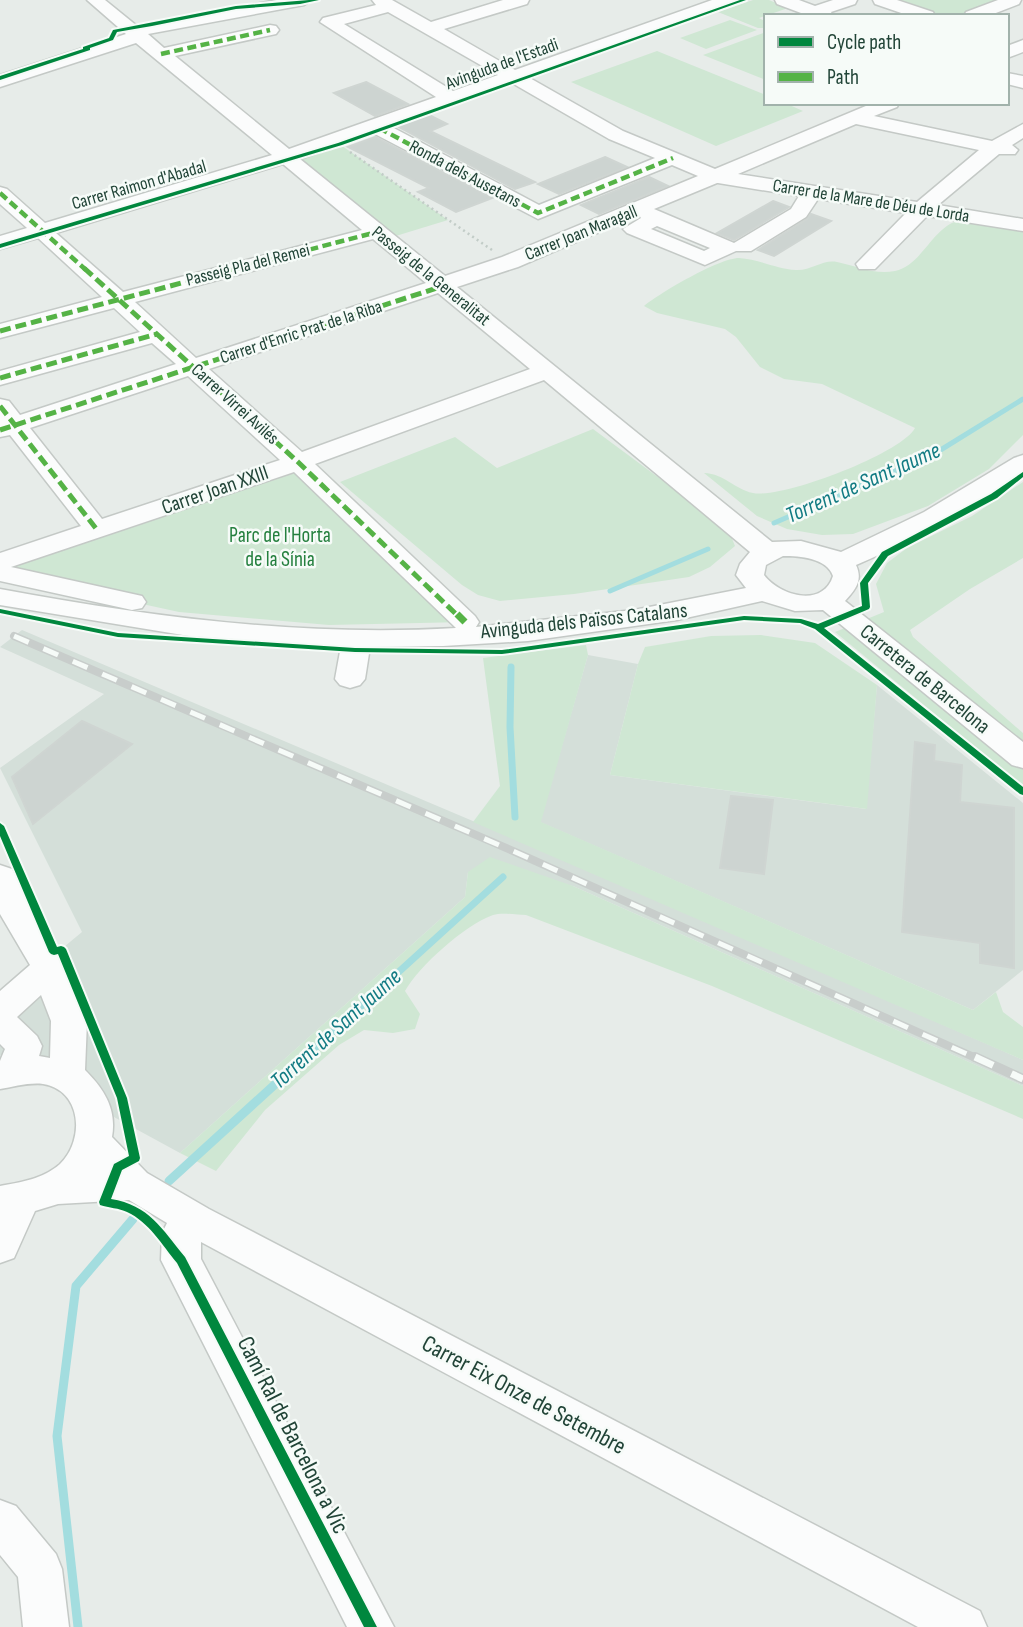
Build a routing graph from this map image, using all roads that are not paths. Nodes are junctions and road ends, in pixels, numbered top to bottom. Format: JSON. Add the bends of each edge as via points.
{"nodes":[{"id":1,"x":95,"y":0,"type":"edge"},
{"id":2,"x":304,"y":0,"type":"edge"},
{"id":3,"x":332,"y":0,"type":"edge"},
{"id":4,"x":521,"y":0,"type":"edge"},
{"id":5,"x":728,"y":0,"type":"edge"},
{"id":6,"x":783,"y":0,"type":"edge"},
{"id":7,"x":849,"y":0,"type":"edge"},
{"id":8,"x":880,"y":0,"type":"edge"},
{"id":9,"x":1013,"y":0,"type":"edge"},
{"id":10,"x":386,"y":3,"type":"edge"},
{"id":11,"x":662,"y":5,"type":"dead end"},
{"id":12,"x":233,"y":12,"type":"junction"},
{"id":13,"x":821,"y":14,"type":"edge"},
{"id":14,"x":921,"y":14,"type":"edge"},
{"id":15,"x":977,"y":14,"type":"edge"},
{"id":16,"x":684,"y":15,"type":"junction"},
{"id":17,"x":430,"y":29,"type":"junction"},
{"id":18,"x":270,"y":30,"type":"dead end"},
{"id":19,"x":136,"y":34,"type":"junction"},
{"id":20,"x":161,"y":54,"type":"junction"},
{"id":21,"x":514,"y":77,"type":"junction"},
{"id":22,"x":0,"y":81,"type":"edge"},
{"id":23,"x":452,"y":99,"type":"junction"},
{"id":24,"x":885,"y":105,"type":"edge"},
{"id":25,"x":855,"y":118,"type":"junction"},
{"id":26,"x":379,"y":128,"type":"junction"},
{"id":27,"x":1023,"y":130,"type":"edge"},
{"id":28,"x":993,"y":147,"type":"junction"},
{"id":29,"x":1023,"y":153,"type":"edge"},
{"id":30,"x":286,"y":157,"type":"junction"},
{"id":31,"x":673,"y":158,"type":"junction"},
{"id":32,"x":718,"y":177,"type":"junction"},
{"id":33,"x":812,"y":191,"type":"junction"},
{"id":34,"x":0,"y":193,"type":"edge"},
{"id":35,"x":922,"y":209,"type":"junction"},
{"id":36,"x":1023,"y":225,"type":"edge"},
{"id":37,"x":43,"y":229,"type":"junction"},
{"id":38,"x":377,"y":232,"type":"junction"},
{"id":39,"x":0,"y":243,"type":"edge"},
{"id":40,"x":743,"y":246,"type":"dead end"},
{"id":41,"x":867,"y":264,"type":"dead end"},
{"id":42,"x":443,"y":286,"type":"junction"},
{"id":43,"x":118,"y":298,"type":"junction"},
{"id":44,"x":0,"y":331,"type":"edge"},
{"id":45,"x":158,"y":334,"type":"junction"},
{"id":46,"x":194,"y":367,"type":"junction"},
{"id":47,"x":547,"y":372,"type":"junction"},
{"id":48,"x":0,"y":378,"type":"edge"},
{"id":49,"x":5,"y":420,"type":"edge"},
{"id":50,"x":298,"y":462,"type":"junction"},
{"id":51,"x":1023,"y":463,"type":"edge"},
{"id":52,"x":98,"y":531,"type":"junction"},
{"id":53,"x":767,"y":552,"type":"junction"},
{"id":54,"x":0,"y":562,"type":"edge"},
{"id":55,"x":838,"y":563,"type":"junction"},
{"id":56,"x":0,"y":573,"type":"edge"},
{"id":57,"x":756,"y":584,"type":"junction"},
{"id":58,"x":0,"y":597,"type":"edge"},
{"id":59,"x":827,"y":600,"type":"junction"},
{"id":60,"x":465,"y":622,"type":"junction"},
{"id":61,"x":357,"y":637,"type":"junction"},
{"id":62,"x":350,"y":678,"type":"dead end"},
{"id":63,"x":1023,"y":758,"type":"edge"},
{"id":64,"x":0,"y":877,"type":"edge"},
{"id":65,"x":49,"y":968,"type":"junction"},
{"id":66,"x":0,"y":1011,"type":"edge"},
{"id":67,"x":0,"y":1022,"type":"edge"},
{"id":68,"x":8,"y":1073,"type":"edge"},
{"id":69,"x":67,"y":1078,"type":"junction"},
{"id":70,"x":94,"y":1143,"type":"junction"},
{"id":71,"x":134,"y":1184,"type":"junction"},
{"id":72,"x":25,"y":1197,"type":"edge"},
{"id":73,"x":195,"y":1220,"type":"junction"},
{"id":74,"x":0,"y":1246,"type":"edge"},
{"id":75,"x":0,"y":1521,"type":"edge"},
{"id":76,"x":934,"y":1616,"type":"edge"},
{"id":77,"x":46,"y":1627,"type":"edge"},
{"id":78,"x":371,"y":1627,"type":"edge"},
{"id":79,"x":964,"y":1627,"type":"edge"},
{"id":80,"x":973,"y":1627,"type":"edge"}],
"edges":[{"from":1,"to":19,"type":"street","name":"Passeig de la Generalitat"},
{"from":2,"to":12,"type":"street"},
{"from":3,"to":12,"type":"street","via":[[276,13]]},
{"from":4,"to":17,"type":"street"},
{"from":5,"to":16,"type":"street","name":"Avinguda de l'Estadi"},
{"from":6,"to":13,"type":"street"},
{"from":7,"to":13,"type":"street"},
{"from":8,"to":14,"type":"street"},
{"from":9,"to":15,"type":"street"},
{"from":10,"to":17,"type":"street","name":"Carrer de la Mare de Déu de Lorda"},
{"from":10,"to":23,"type":"street","via":[[329,22]]},
{"from":11,"to":16,"type":"street"},
{"from":12,"to":19,"type":"street"},
{"from":16,"to":21,"type":"street","name":"Avinguda de l'Estadi"},
{"from":17,"to":21,"type":"street","name":"Carrer de la Mare de Déu de Lorda"},
{"from":18,"to":20,"type":"street"},
{"from":19,"to":20,"type":"street","name":"Passeig de la Generalitat"},
{"from":19,"to":22,"type":"street"},
{"from":20,"to":30,"type":"street","name":"Passeig de la Generalitat"},
{"from":21,"to":23,"type":"street","name":"Avinguda de l'Estadi"},
{"from":21,"to":31,"type":"street","name":"Carrer de la Mare de Déu de Lorda","via":[[616,135]]},
{"from":23,"to":26,"type":"street","name":"Avinguda de l'Estadi"},
{"from":24,"to":25,"type":"street","name":"Carrer Joan Maragall"},
{"from":25,"to":28,"type":"street"},
{"from":25,"to":32,"type":"street","name":"Carrer Joan Maragall"},
{"from":26,"to":30,"type":"street","name":"Avinguda de l'Estadi"},
{"from":26,"to":31,"type":"street","name":"Ronda dels Ausetans","via":[[538,212]]},
{"from":27,"to":28,"type":"street"},
{"from":28,"to":29,"type":"street"},
{"from":28,"to":35,"type":"street"},
{"from":30,"to":37,"type":"street","name":"Carrer Raimon d'Abadal"},
{"from":30,"to":38,"type":"street","name":"Passeig de la Generalitat"},
{"from":31,"to":32,"type":"street","name":"Carrer de la Mare de Déu de Lorda"},
{"from":32,"to":33,"type":"street","name":"Carrer de la Mare de Déu de Lorda"},
{"from":32,"to":42,"type":"street","name":"Carrer Joan Maragall","via":[[648,214]]},
{"from":33,"to":35,"type":"street","name":"Carrer de la Mare de Déu de Lorda"},
{"from":33,"to":40,"type":"street","via":[[799,212]]},
{"from":34,"to":37,"type":"street","name":"Carrer Virrei Avilés"},
{"from":35,"to":36,"type":"street","name":"Carrer de la Mare de Déu de Lorda"},
{"from":35,"to":41,"type":"street"},
{"from":37,"to":39,"type":"street","name":"Carrer Raimon d'Abadal"},
{"from":37,"to":43,"type":"street","name":"Carrer Virrei Avilés"},
{"from":38,"to":42,"type":"street","name":"Passeig de la Generalitat"},
{"from":38,"to":43,"type":"street","name":"Passeig Pla del Remei"},
{"from":42,"to":46,"type":"street","name":"Carrer d'Enric Prat de la Riba"},
{"from":42,"to":47,"type":"street","name":"Passeig de la Generalitat"},
{"from":43,"to":44,"type":"street","name":"Passeig Pla del Remei"},
{"from":43,"to":45,"type":"street","name":"Carrer Virrei Avilés"},
{"from":45,"to":46,"type":"street","name":"Carrer Virrei Avilés"},
{"from":45,"to":48,"type":"street"},
{"from":46,"to":49,"type":"street","name":"Carrer d'Enric Prat de la Riba"},
{"from":46,"to":50,"type":"street","name":"Carrer Virrei Avilés"},
{"from":47,"to":50,"type":"street","name":"Carrer Joan XXIII"},
{"from":47,"to":53,"type":"street","name":"Passeig de la Generalitat"},
{"from":49,"to":52,"type":"street"},
{"from":50,"to":52,"type":"street","name":"Carrer Joan XXIII"},
{"from":50,"to":60,"type":"street","name":"Carrer Virrei Avilés"},
{"from":51,"to":55,"type":"street","via":[[921,526]]},
{"from":52,"to":54,"type":"street","name":"Carrer Joan XXIII"},
{"from":53,"to":55,"type":"street","via":[[805,549]]},
{"from":53,"to":57,"type":"street","via":[[751,566]]},
{"from":55,"to":59,"type":"street","via":[[846,579]]},
{"from":56,"to":60,"type":"street","name":"Avinguda dels Països Catalans","via":[[178,612],[329,625]]},
{"from":57,"to":59,"type":"street","via":[[787,602]]},
{"from":57,"to":60,"type":"street","name":"Avinguda dels Països Catalans","via":[[579,612]]},
{"from":57,"to":61,"type":"street","name":"Avinguda dels Països Catalans","via":[[690,611],[507,634]]},
{"from":58,"to":61,"type":"street","name":"Avinguda dels Països Catalans","via":[[96,617],[208,630]]},
{"from":59,"to":63,"type":"street","name":"Carretera de Barcelona"},
{"from":61,"to":62,"type":"street"},
{"from":64,"to":65,"type":"street"},
{"from":65,"to":66,"type":"street"},
{"from":65,"to":69,"type":"street","via":[[69,1021]]},
{"from":67,"to":68,"type":"street","via":[[24,1046]]},
{"from":68,"to":69,"type":"street","via":[[43,1071]]},
{"from":69,"to":70,"type":"street","via":[[92,1101],[98,1126]]},
{"from":70,"to":71,"type":"street","name":"Carrer Eix Onze de Setembre"},
{"from":70,"to":72,"type":"street","via":[[79,1168]]},
{"from":71,"to":72,"type":"street"},
{"from":71,"to":73,"type":"street","name":"Carrer Eix Onze de Setembre"},
{"from":72,"to":74,"type":"street"},
{"from":73,"to":76,"type":"street","name":"Carrer Eix Onze de Setembre"},
{"from":73,"to":78,"type":"street","name":"Camí Ral de Barcelona a Vic","via":[[181,1233],[181,1260]]},
{"from":75,"to":77,"type":"street","via":[[40,1569]]},
{"from":76,"to":79,"type":"street","name":"Carrer Eix Onze de Setembre"},
{"from":76,"to":80,"type":"street","name":"Carrer Eix Onze de Setembre"}]}
